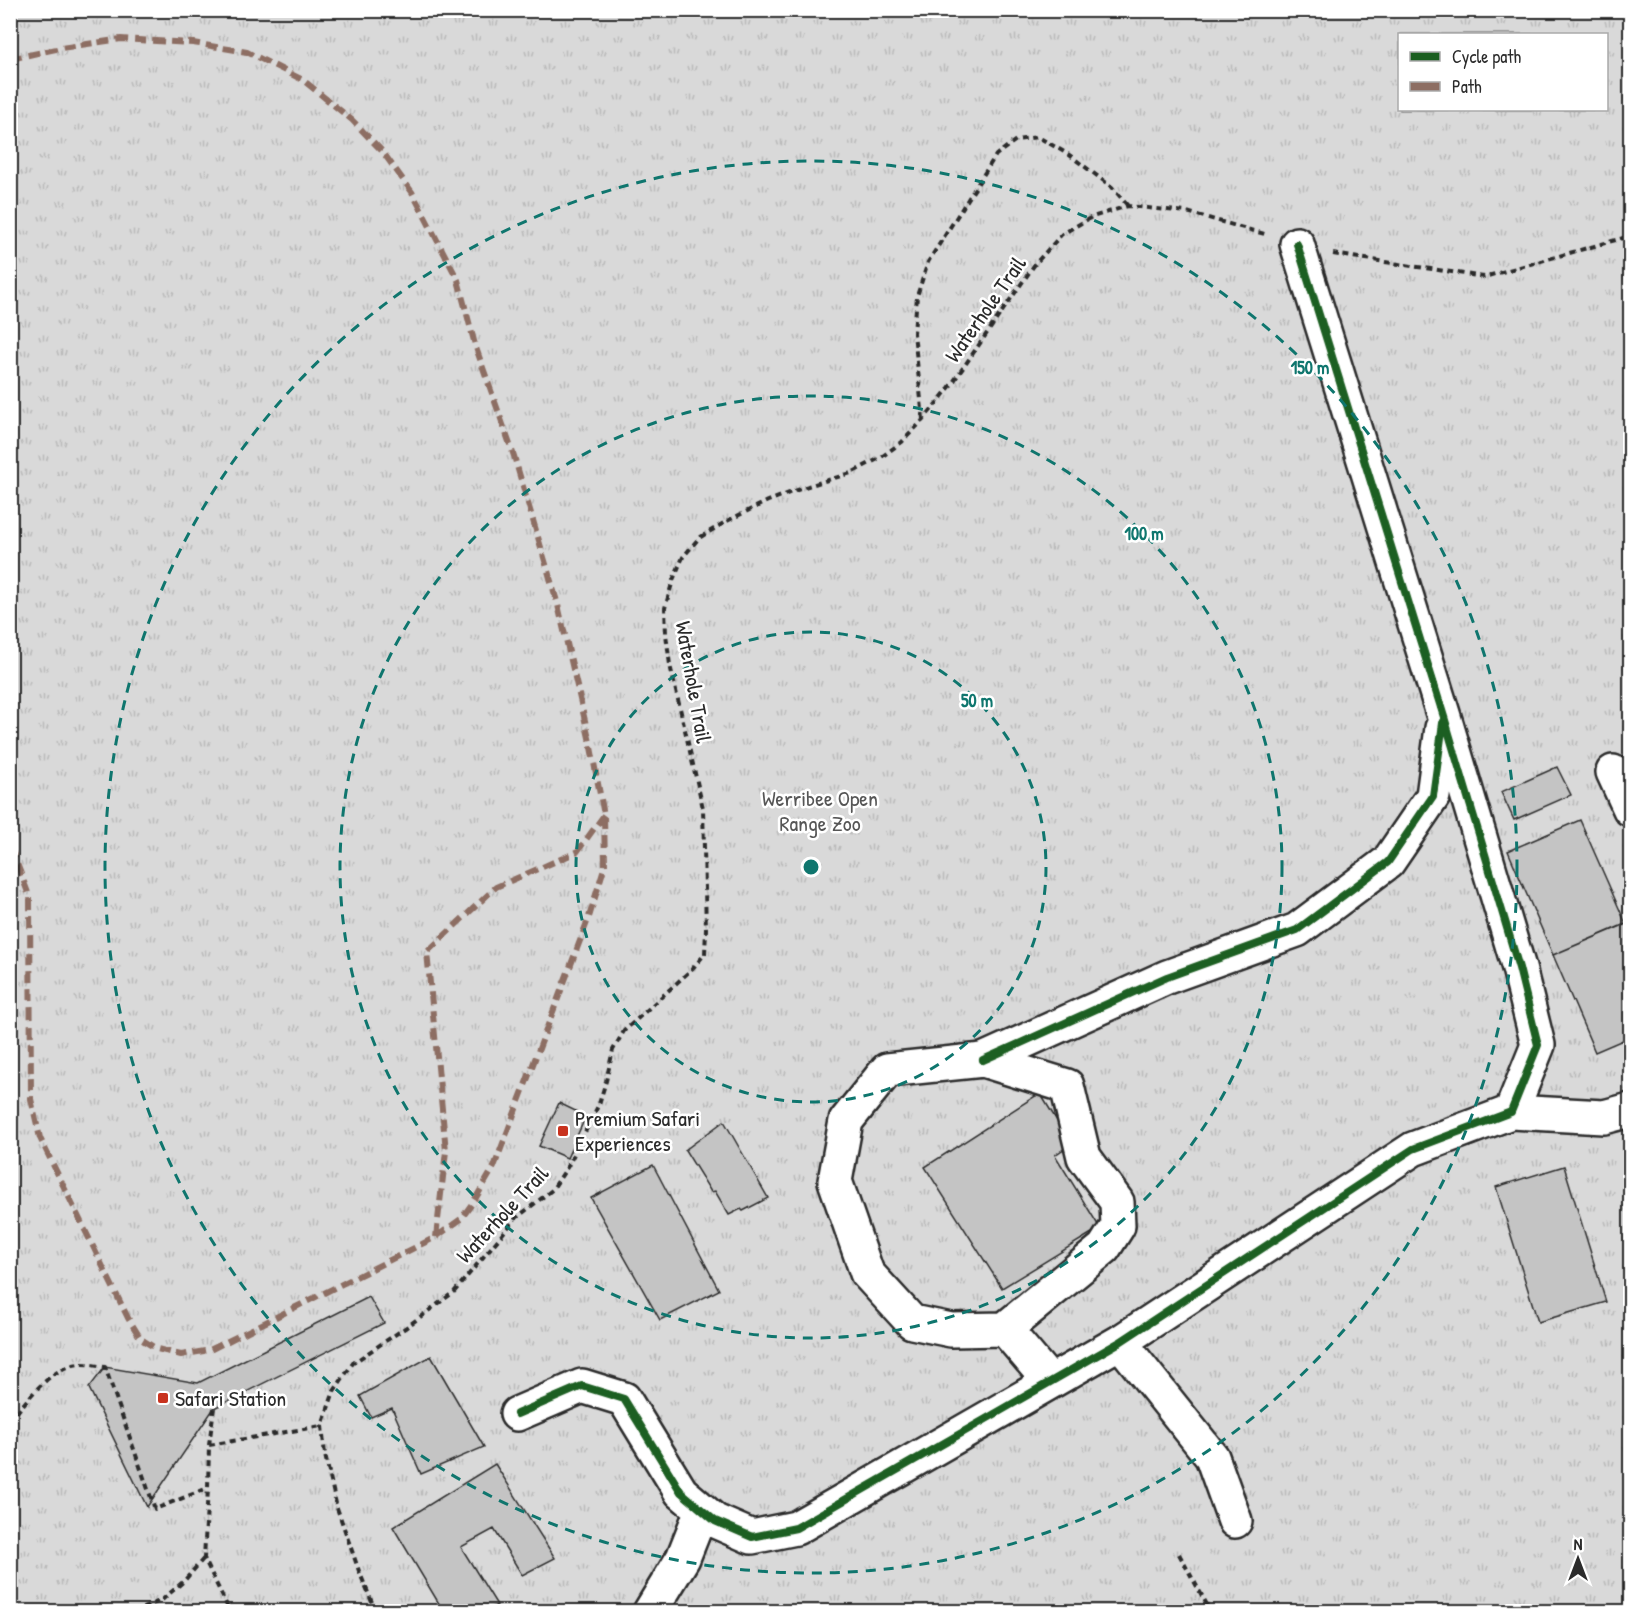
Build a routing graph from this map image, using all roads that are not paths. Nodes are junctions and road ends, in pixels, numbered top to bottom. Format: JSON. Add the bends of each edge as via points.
{"nodes":[{"id":1,"x":1297,"y":244,"type":"road end"},
{"id":2,"x":1444,"y":717,"type":"junction"},
{"id":3,"x":1613,"y":772,"type":"dead end"},
{"id":4,"x":1630,"y":809,"type":"edge"},
{"id":5,"x":983,"y":1060,"type":"junction"},
{"id":6,"x":1630,"y":1110,"type":"edge"},
{"id":7,"x":1511,"y":1112,"type":"junction"},
{"id":8,"x":1005,"y":1329,"type":"junction"},
{"id":9,"x":1120,"y":1342,"type":"junction"},
{"id":10,"x":1050,"y":1382,"type":"junction"},
{"id":11,"x":517,"y":1414,"type":"dead end"},
{"id":12,"x":702,"y":1510,"type":"junction"},
{"id":13,"x":1235,"y":1521,"type":"dead end"},
{"id":14,"x":650,"y":1611,"type":"edge"}],
"edges":[{"from":1,"to":2,"type":"street"},
{"from":2,"to":5,"type":"street","via":[[1433,796],[1388,862],[1324,910],[1297,930],[1167,978]]},
{"from":2,"to":7,"type":"street","via":[[1538,1045]]},
{"from":3,"to":4,"type":"street"},
{"from":5,"to":8,"type":"street","via":[[1067,1086],[1084,1157],[1117,1202],[1118,1226],[1104,1248]]},
{"from":5,"to":8,"type":"street","via":[[887,1070],[846,1121],[835,1181],[867,1273],[912,1322],[951,1330]]},
{"from":6,"to":7,"type":"street","via":[[1604,1117]]},
{"from":7,"to":9,"type":"street","via":[[1413,1149]]},
{"from":8,"to":10,"type":"street"},
{"from":9,"to":10,"type":"street"},
{"from":9,"to":13,"type":"street","via":[[1212,1457]]},
{"from":10,"to":12,"type":"street","via":[[796,1528],[753,1537],[715,1521]]},
{"from":11,"to":12,"type":"street","via":[[582,1386],[624,1399],[681,1492]]},
{"from":12,"to":14,"type":"street","via":[[682,1558]]}]}
